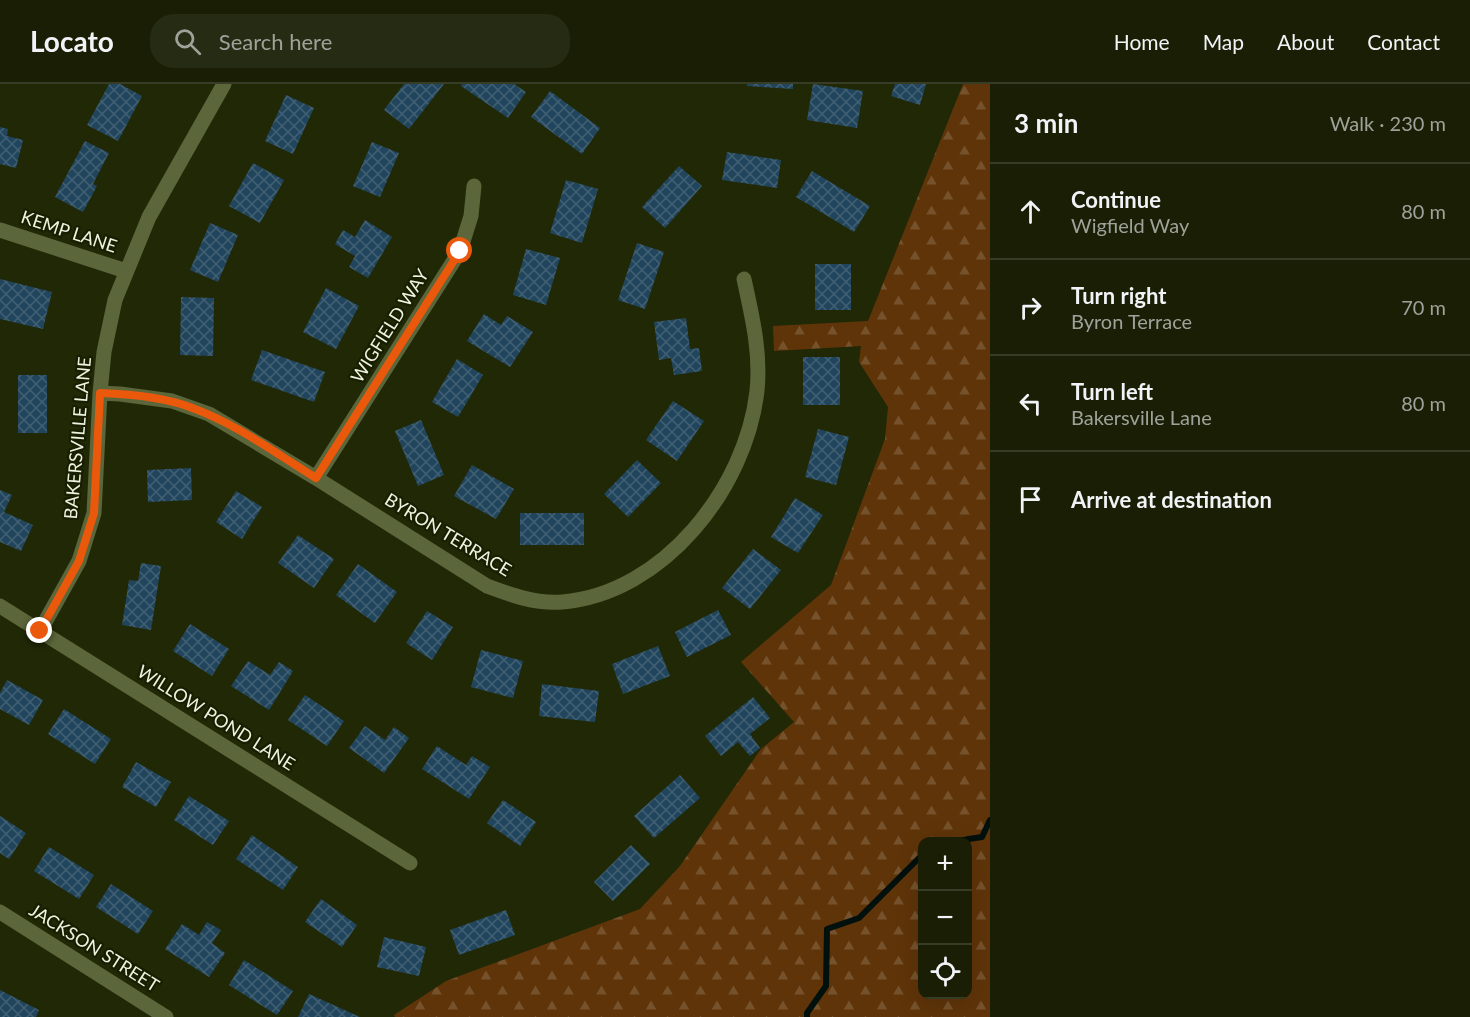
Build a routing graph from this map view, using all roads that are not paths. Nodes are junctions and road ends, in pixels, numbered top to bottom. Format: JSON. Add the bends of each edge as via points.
{"nodes":[{"id":1,"x":224,"y":84,"type":"edge"},
{"id":2,"x":474,"y":186,"type":"dead end"},
{"id":3,"x":0,"y":230,"type":"edge"},
{"id":4,"x":126,"y":271,"type":"junction"},
{"id":5,"x":744,"y":279,"type":"dead end"},
{"id":6,"x":100,"y":393,"type":"junction"},
{"id":7,"x":316,"y":478,"type":"junction"},
{"id":8,"x":0,"y":606,"type":"edge"},
{"id":9,"x":40,"y":631,"type":"junction"},
{"id":10,"x":410,"y":863,"type":"dead end"},
{"id":11,"x":0,"y":912,"type":"edge"},
{"id":12,"x":166,"y":1017,"type":"edge"}],
"edges":[{"from":1,"to":4,"type":"street","name":"BAKERSVILLE LANE","via":[[149,217]]},
{"from":2,"to":7,"type":"street","name":"WIGFIELD WAY","via":[[471,216],[460,251]]},
{"from":3,"to":4,"type":"street","name":"KEMP LANE"},
{"from":4,"to":6,"type":"street","name":"BAKERSVILLE LANE","via":[[115,300]]},
{"from":5,"to":7,"type":"street","name":"BYRON TERRACE","via":[[757,337],[758,369],[752,417],[739,460],[717,499],[689,534],[648,570],[617,589],[561,603],[518,598],[487,586]]},
{"from":6,"to":7,"type":"street","name":"BYRON TERRACE","via":[[172,401],[193,408],[231,426]]},
{"from":6,"to":9,"type":"street","name":"BAKERSVILLE LANE","via":[[94,513],[79,561]]},
{"from":8,"to":9,"type":"street","name":"WILLOW POND LANE"},
{"from":9,"to":10,"type":"street","name":"WILLOW POND LANE"},
{"from":11,"to":12,"type":"street","name":"JACKSON STREET"}]}
